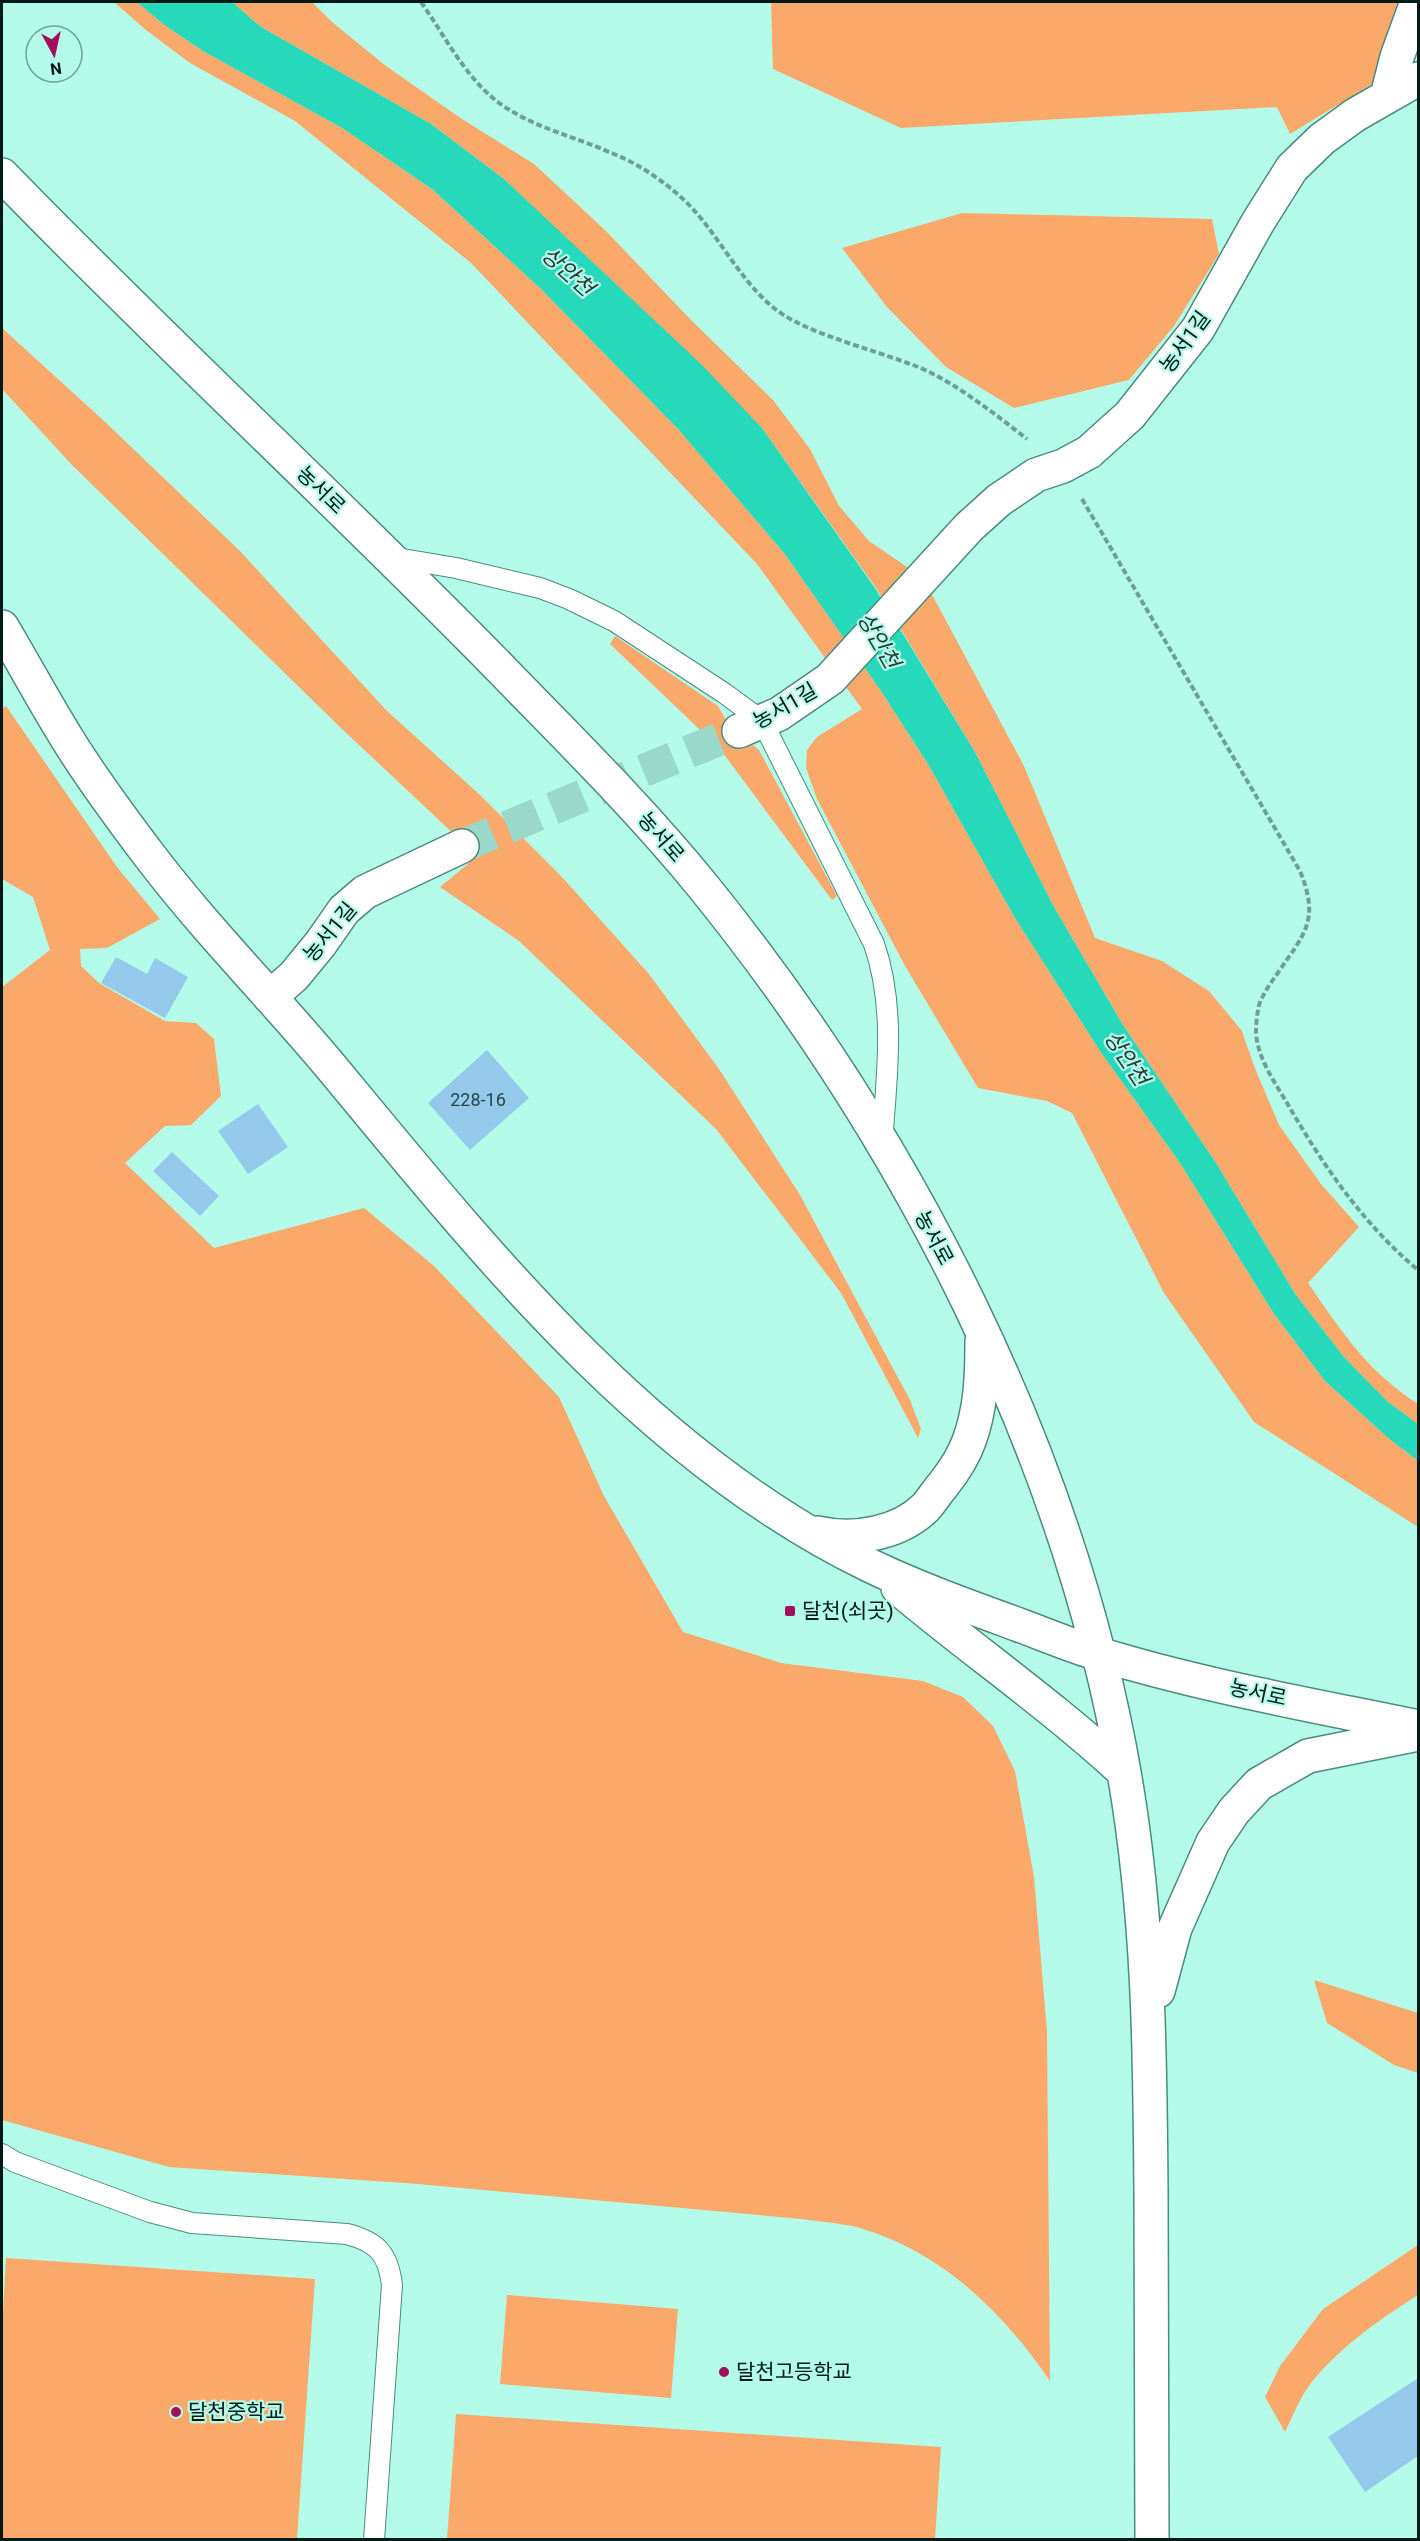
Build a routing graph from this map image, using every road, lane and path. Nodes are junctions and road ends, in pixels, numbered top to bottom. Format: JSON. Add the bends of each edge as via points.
{"nodes":[{"id":1,"x":421,"y":2,"type":"edge"},
{"id":2,"x":1417,"y":2,"type":"edge"},
{"id":3,"x":1419,"y":79,"type":"edge"},
{"id":4,"x":1387,"y":96,"type":"junction"},
{"id":5,"x":2,"y":175,"type":"edge"},
{"id":6,"x":1063,"y":466,"type":"junction"},
{"id":7,"x":388,"y":557,"type":"junction"},
{"id":8,"x":5,"y":643,"type":"edge"},
{"id":9,"x":751,"y":726,"type":"junction"},
{"id":10,"x":462,"y":846,"type":"tunnel mouth"},
{"id":11,"x":270,"y":997,"type":"junction"},
{"id":12,"x":882,"y":1142,"type":"junction"},
{"id":13,"x":1419,"y":1270,"type":"edge"},
{"id":14,"x":982,"y":1330,"type":"junction"},
{"id":15,"x":805,"y":1529,"type":"junction"},
{"id":16,"x":871,"y":1566,"type":"junction"},
{"id":17,"x":1099,"y":1654,"type":"junction"},
{"id":18,"x":1419,"y":1726,"type":"edge"},
{"id":19,"x":1419,"y":1734,"type":"edge"},
{"id":20,"x":1124,"y":1772,"type":"junction"},
{"id":21,"x":1150,"y":2028,"type":"junction"},
{"id":22,"x":2,"y":2154,"type":"edge"},
{"id":23,"x":374,"y":2540,"type":"edge"},
{"id":24,"x":1152,"y":2540,"type":"edge"}],
"edges":[{"from":1,"to":6,"type":"path","via":[[480,86],[500,104],[528,121],[636,165],[677,193],[708,226],[764,300],[793,321],[916,366],[997,415]]},
{"from":2,"to":4,"type":"street"},
{"from":3,"to":4,"type":"street","name":"농서1길"},
{"from":4,"to":6,"type":"street","name":"농서1길","via":[[1322,139],[1293,168],[1198,329],[1131,415],[1089,453]]},
{"from":5,"to":7,"type":"street","name":"농서로"},
{"from":6,"to":9,"type":"street","name":"농서1길","via":[[1036,475],[999,500],[969,527],[830,679],[811,694]]},
{"from":6,"to":13,"type":"path","via":[[1308,890],[1308,925],[1260,1004],[1256,1034],[1275,1083],[1336,1183],[1382,1236]]},
{"from":7,"to":9,"type":"lane","via":[[456,568],[569,599],[614,621],[724,693]]},
{"from":7,"to":12,"type":"street","name":"농서로","via":[[629,800],[702,885],[789,1000]]},
{"from":8,"to":11,"type":"street","name":"농서로","via":[[148,854]]},
{"from":9,"to":12,"type":"lane","via":[[874,944],[881,965],[889,1056]]},
{"from":10,"to":11,"type":"street","name":"농서1길","via":[[365,892],[344,910],[294,976]]},
{"from":11,"to":15,"type":"street","name":"농서로","via":[[533,1302],[620,1389],[706,1462],[783,1518]]},
{"from":12,"to":14,"type":"street","name":"농서로"},
{"from":14,"to":15,"type":"street","via":[[981,1389],[969,1442],[960,1462],[925,1508],[903,1524],[866,1535],[838,1537]]},
{"from":14,"to":17,"type":"street","name":"농서로","via":[[1062,1529]]},
{"from":15,"to":16,"type":"street","name":"농서로"},
{"from":16,"to":17,"type":"street","name":"농서로","via":[[966,1606]]},
{"from":16,"to":20,"type":"street","via":[[1083,1733]]},
{"from":17,"to":18,"type":"street","name":"농서로","via":[[1234,1689]]},
{"from":17,"to":20,"type":"street"},
{"from":19,"to":21,"type":"street","via":[[1308,1756],[1259,1784],[1234,1811],[1213,1842],[1175,1928]]},
{"from":20,"to":21,"type":"street","via":[[1145,1925]]},
{"from":21,"to":24,"type":"street"},
{"from":22,"to":23,"type":"lane","via":[[139,2208],[192,2223],[347,2234],[367,2239],[382,2254],[390,2269],[392,2285]]}]}
